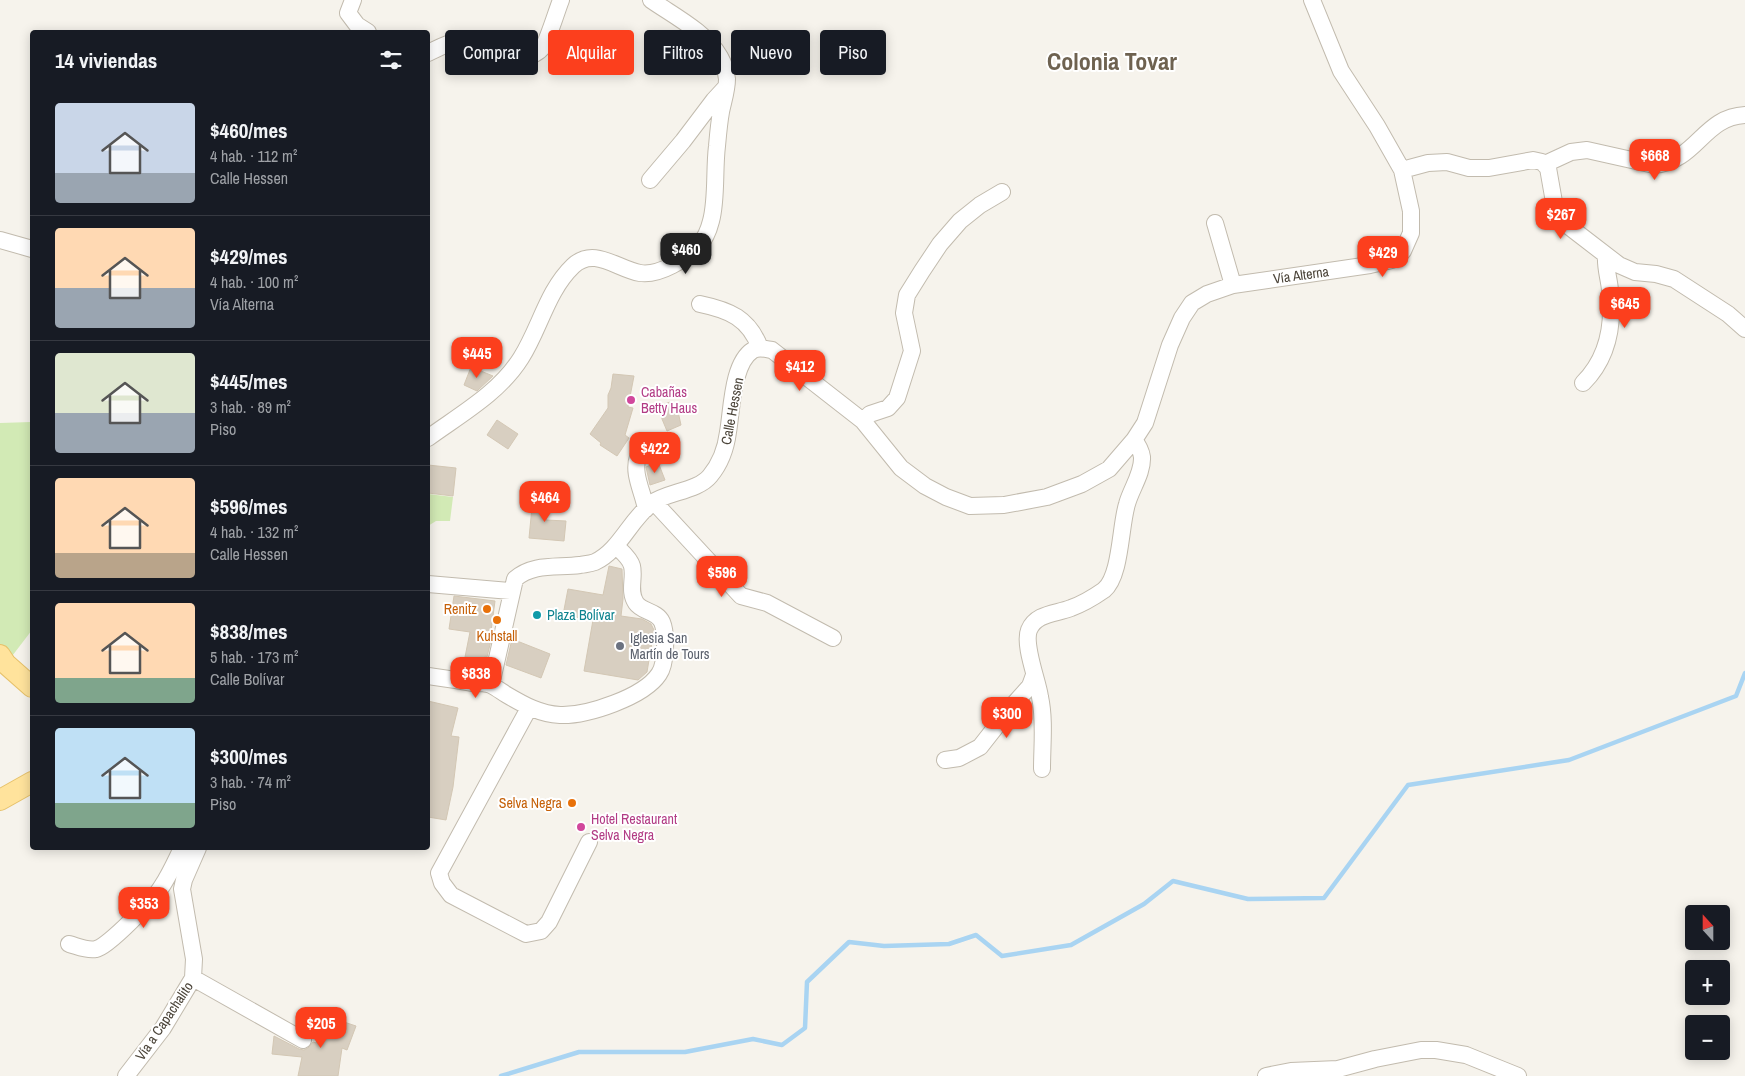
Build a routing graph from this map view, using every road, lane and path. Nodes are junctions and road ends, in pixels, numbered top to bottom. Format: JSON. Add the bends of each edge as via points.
{"nodes":[{"id":1,"x":353,"y":0,"type":"edge"},
{"id":2,"x":561,"y":0,"type":"edge"},
{"id":3,"x":651,"y":0,"type":"edge"},
{"id":4,"x":1312,"y":0,"type":"edge"},
{"id":5,"x":365,"y":30,"type":"edge"},
{"id":6,"x":430,"y":52,"type":"edge"},
{"id":7,"x":726,"y":87,"type":"junction"},
{"id":8,"x":1745,"y":115,"type":"edge"},
{"id":9,"x":1545,"y":164,"type":"junction"},
{"id":10,"x":1402,"y":170,"type":"junction"},
{"id":11,"x":650,"y":180,"type":"dead end"},
{"id":12,"x":1002,"y":192,"type":"dead end"},
{"id":13,"x":1215,"y":223,"type":"dead end"},
{"id":14,"x":0,"y":240,"type":"edge"},
{"id":15,"x":30,"y":248,"type":"edge"},
{"id":16,"x":1606,"y":255,"type":"junction"},
{"id":17,"x":1233,"y":285,"type":"junction"},
{"id":18,"x":700,"y":304,"type":"dead end"},
{"id":19,"x":1745,"y":329,"type":"edge"},
{"id":20,"x":760,"y":348,"type":"junction"},
{"id":21,"x":1583,"y":383,"type":"dead end"},
{"id":22,"x":863,"y":421,"type":"junction"},
{"id":23,"x":430,"y":437,"type":"edge"},
{"id":24,"x":1134,"y":440,"type":"junction"},
{"id":25,"x":638,"y":457,"type":"dead end"},
{"id":26,"x":650,"y":505,"type":"junction"},
{"id":27,"x":616,"y":546,"type":"junction"},
{"id":28,"x":430,"y":584,"type":"edge"},
{"id":29,"x":512,"y":591,"type":"junction"},
{"id":30,"x":833,"y":638,"type":"dead end"},
{"id":31,"x":0,"y":655,"type":"edge"},
{"id":32,"x":1034,"y":675,"type":"junction"},
{"id":33,"x":430,"y":676,"type":"edge"},
{"id":34,"x":30,"y":685,"type":"edge"},
{"id":35,"x":491,"y":685,"type":"junction"},
{"id":36,"x":529,"y":708,"type":"junction"},
{"id":37,"x":945,"y":760,"type":"dead end"},
{"id":38,"x":1042,"y":769,"type":"dead end"},
{"id":39,"x":30,"y":783,"type":"edge"},
{"id":40,"x":0,"y":800,"type":"edge"},
{"id":41,"x":589,"y":842,"type":"dead end"},
{"id":42,"x":181,"y":850,"type":"edge"},
{"id":43,"x":197,"y":850,"type":"edge"},
{"id":44,"x":69,"y":944,"type":"dead end"},
{"id":45,"x":193,"y":978,"type":"junction"},
{"id":46,"x":303,"y":1040,"type":"dead end"},
{"id":47,"x":126,"y":1076,"type":"edge"},
{"id":48,"x":1266,"y":1076,"type":"edge"},
{"id":49,"x":1518,"y":1076,"type":"edge"}],
"edges":[{"from":1,"to":5,"type":"street","via":[[348,13]]},
{"from":2,"to":6,"type":"street","via":[[543,46],[534,53],[521,57],[462,40]]},
{"from":3,"to":7,"type":"street","via":[[697,31],[715,50],[724,64]]},
{"from":4,"to":10,"type":"street","name":"Vía Alterna","via":[[1341,71]]},
{"from":7,"to":11,"type":"street"},
{"from":7,"to":23,"type":"street","via":[[716,146],[713,210],[708,230],[699,246],[671,266],[651,272],[640,273],[596,258],[577,263],[555,287],[531,341],[511,372],[487,396]]},
{"from":8,"to":9,"type":"street","via":[[1722,121],[1680,158],[1663,164],[1654,165],[1587,150],[1571,152]]},
{"from":9,"to":10,"type":"street","via":[[1533,160],[1470,168],[1447,162]]},
{"from":9,"to":16,"type":"street","via":[[1550,172],[1554,202],[1562,219]]},
{"from":10,"to":17,"type":"street","name":"Vía Alterna","via":[[1411,211],[1411,234],[1403,251],[1392,260]]},
{"from":12,"to":22,"type":"street","via":[[960,221],[917,279],[907,296],[904,313],[912,351],[897,398],[888,408],[870,414]]},
{"from":13,"to":17,"type":"street"},
{"from":14,"to":15,"type":"street"},
{"from":16,"to":19,"type":"street","via":[[1635,272],[1674,279]]},
{"from":16,"to":21,"type":"street","via":[[1610,290],[1609,337],[1601,360]]},
{"from":17,"to":24,"type":"street","name":"Vía Alterna","via":[[1206,294],[1192,303],[1182,318],[1144,423]]},
{"from":18,"to":20,"type":"street","via":[[728,312],[743,321],[756,336]]},
{"from":20,"to":22,"type":"street","via":[[772,350]]},
{"from":20,"to":26,"type":"street","name":"Calle Hessen","via":[[745,358],[740,369],[719,464],[708,479]]},
{"from":22,"to":24,"type":"street","via":[[901,468],[925,486],[970,506],[1012,504],[1047,497],[1082,484],[1110,469]]},
{"from":24,"to":32,"type":"street","via":[[1142,457],[1121,526],[1115,573],[1105,589],[1092,598],[1044,616],[1033,624],[1027,635]]},
{"from":25,"to":26,"type":"street","via":[[636,472]]},
{"from":26,"to":27,"type":"street","name":"Calle Hessen"},
{"from":26,"to":30,"type":"street","via":[[741,596],[767,603]]},
{"from":27,"to":29,"type":"street","name":"Calle Hessen","via":[[592,563],[534,568],[522,573],[515,579]]},
{"from":27,"to":36,"type":"street","via":[[632,566],[633,599],[662,621],[665,632],[660,673],[638,692],[581,713],[560,715]]},
{"from":28,"to":29,"type":"street"},
{"from":29,"to":35,"type":"street"},
{"from":31,"to":34,"type":"main road"},
{"from":32,"to":37,"type":"street","via":[[1030,686],[980,748],[959,758]]},
{"from":32,"to":38,"type":"street","via":[[1042,710]]},
{"from":33,"to":35,"type":"street"},
{"from":35,"to":36,"type":"street"},
{"from":36,"to":41,"type":"street","via":[[439,873],[442,883],[451,895],[526,934],[541,931],[549,922]]},
{"from":39,"to":40,"type":"main road"},
{"from":42,"to":44,"type":"street","via":[[162,887],[105,945],[91,950]]},
{"from":43,"to":45,"type":"street","name":"Vía a Capachalito","via":[[182,889],[194,959]]},
{"from":45,"to":46,"type":"street"},
{"from":45,"to":47,"type":"street","name":"Vía a Capachalito","via":[[163,1028]]},
{"from":48,"to":49,"type":"street","via":[[1291,1071],[1338,1069],[1421,1050],[1466,1055]]}]}
